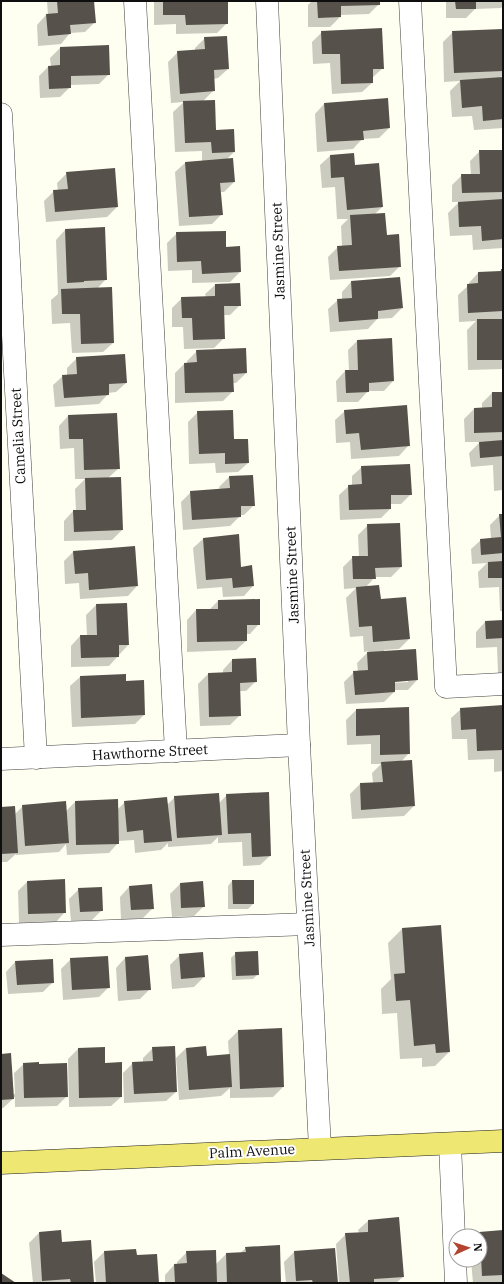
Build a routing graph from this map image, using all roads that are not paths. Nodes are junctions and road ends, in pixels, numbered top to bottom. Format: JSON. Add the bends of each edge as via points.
{"nodes":[{"id":1,"x":135,"y":1,"type":"edge"},
{"id":2,"x":267,"y":1,"type":"edge"},
{"id":3,"x":410,"y":1,"type":"edge"},
{"id":4,"x":1,"y":114,"type":"edge"},
{"id":5,"x":503,"y":684,"type":"edge"},
{"id":6,"x":299,"y":745,"type":"junction"},
{"id":7,"x":176,"y":751,"type":"junction"},
{"id":8,"x":36,"y":758,"type":"junction"},
{"id":9,"x":1,"y":759,"type":"edge"},
{"id":10,"x":308,"y":924,"type":"junction"},
{"id":11,"x":1,"y":935,"type":"edge"},
{"id":12,"x":503,"y":1141,"type":"edge"},
{"id":13,"x":450,"y":1144,"type":"junction"},
{"id":14,"x":320,"y":1148,"type":"junction"},
{"id":15,"x":1,"y":1163,"type":"edge"},
{"id":16,"x":456,"y":1283,"type":"edge"}],
"edges":[{"from":1,"to":7,"type":"street"},
{"from":2,"to":6,"type":"street","name":"Jasmine Street"},
{"from":3,"to":5,"type":"street","via":[[446,688]]},
{"from":4,"to":8,"type":"street","name":"Camelia Street"},
{"from":6,"to":7,"type":"street","name":"Hawthorne Street"},
{"from":6,"to":10,"type":"street","name":"Jasmine Street"},
{"from":7,"to":8,"type":"street","name":"Hawthorne Street"},
{"from":8,"to":9,"type":"street","name":"Hawthorne Street"},
{"from":10,"to":11,"type":"street"},
{"from":10,"to":14,"type":"street","name":"Jasmine Street"},
{"from":12,"to":13,"type":"main road","name":"Palm Avenue"},
{"from":13,"to":14,"type":"main road","name":"Palm Avenue"},
{"from":13,"to":16,"type":"street"},
{"from":14,"to":15,"type":"main road","name":"Palm Avenue"}]}
